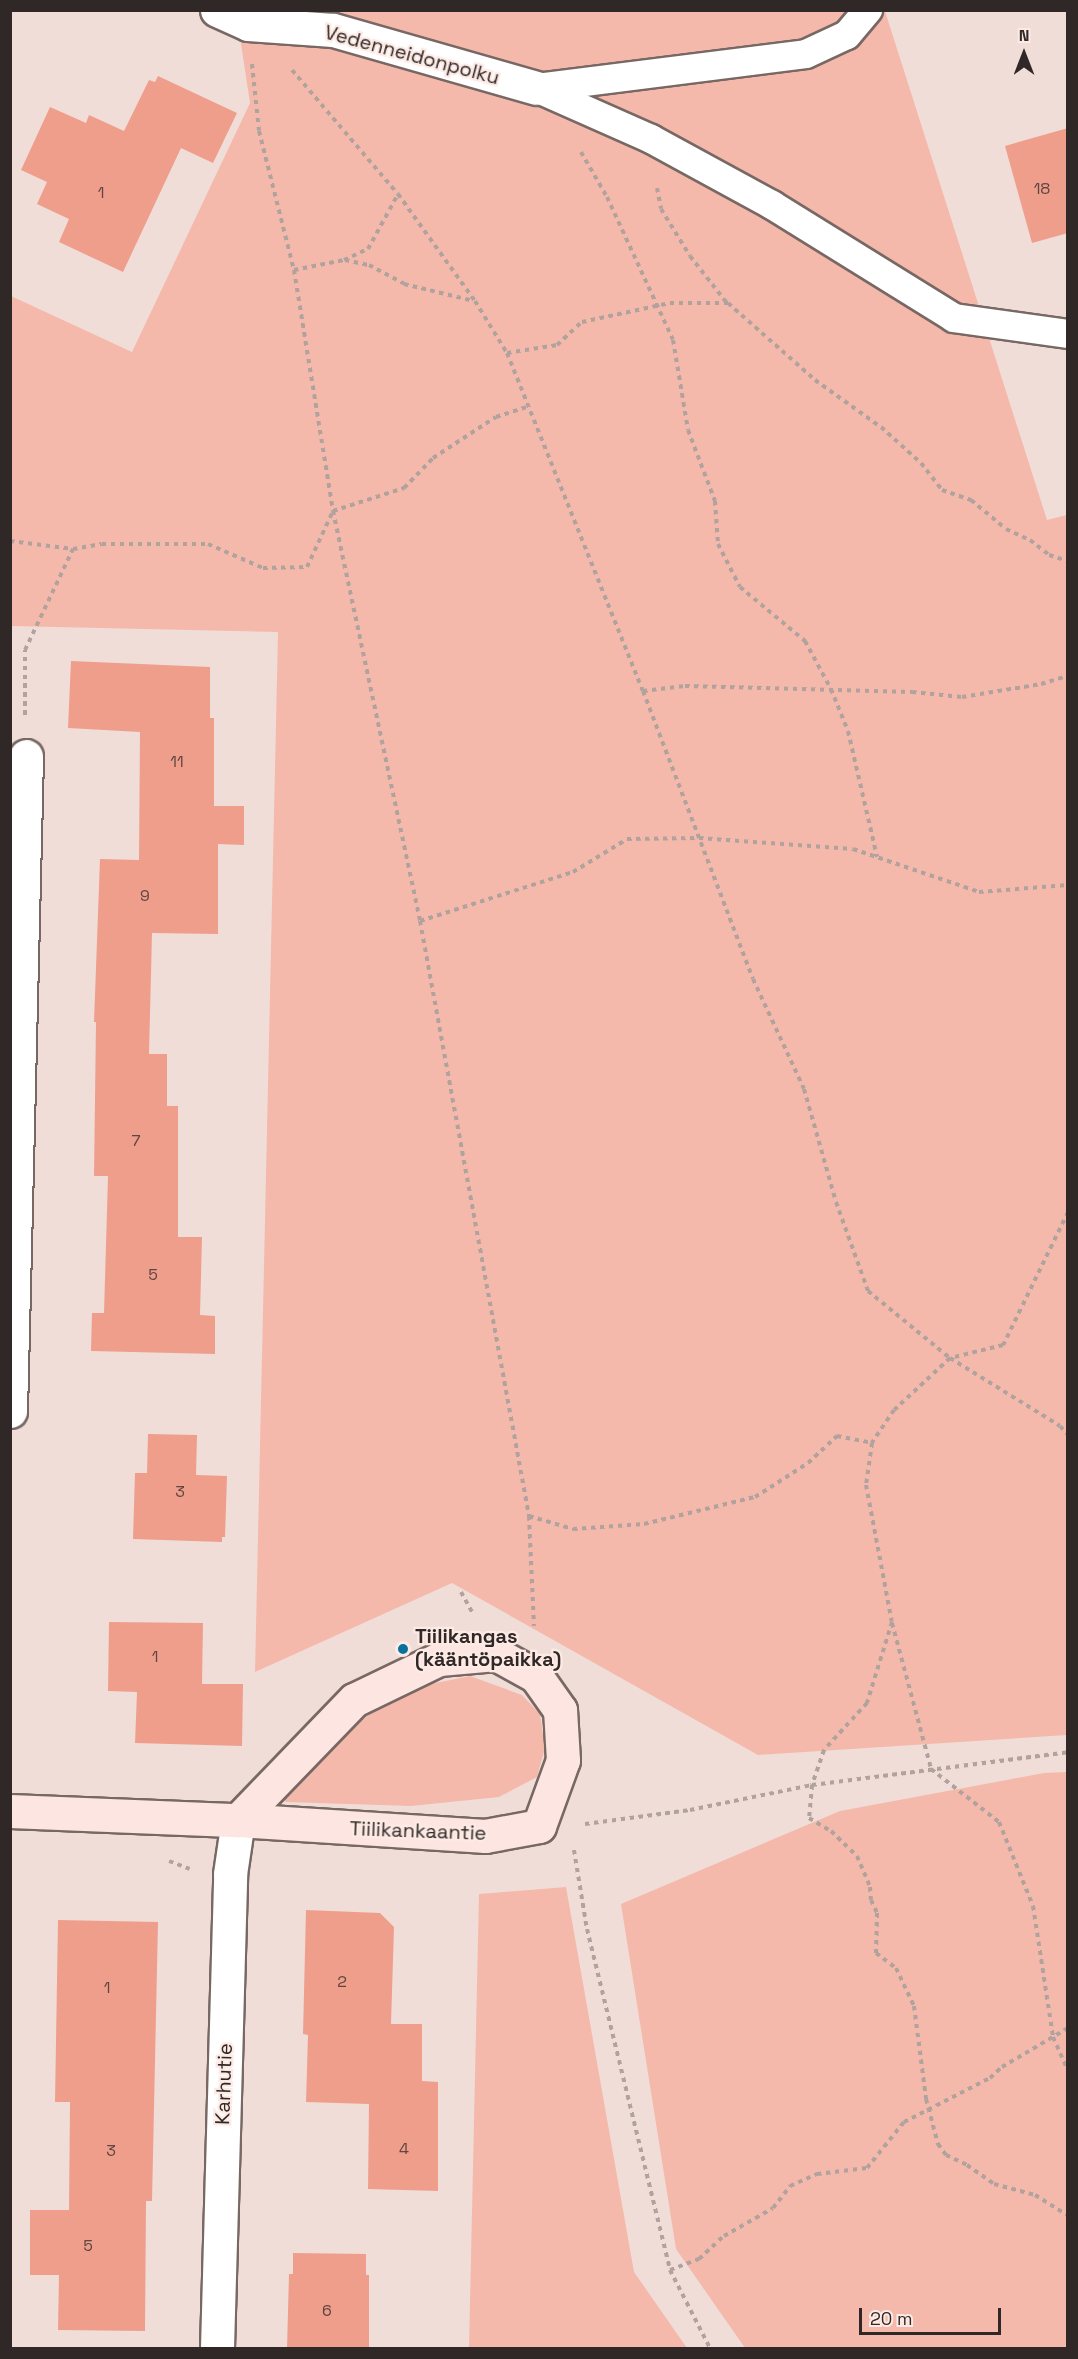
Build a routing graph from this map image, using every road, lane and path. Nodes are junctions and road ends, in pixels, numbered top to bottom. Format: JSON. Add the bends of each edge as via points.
{"nodes":[{"id":1,"x":217,"y":10,"type":"edge"},
{"id":2,"x":868,"y":10,"type":"edge"},
{"id":3,"x":248,"y":24,"type":"junction"},
{"id":4,"x":545,"y":92,"type":"junction"},
{"id":5,"x":651,"y":138,"type":"junction"},
{"id":6,"x":398,"y":194,"type":"junction"},
{"id":7,"x":344,"y":260,"type":"junction"},
{"id":8,"x":294,"y":270,"type":"junction"},
{"id":9,"x":475,"y":301,"type":"junction"},
{"id":10,"x":728,"y":303,"type":"junction"},
{"id":11,"x":655,"y":306,"type":"junction"},
{"id":12,"x":1068,"y":334,"type":"edge"},
{"id":13,"x":507,"y":353,"type":"junction"},
{"id":14,"x":529,"y":406,"type":"junction"},
{"id":15,"x":333,"y":511,"type":"junction"},
{"id":16,"x":10,"y":541,"type":"edge"},
{"id":17,"x":73,"y":549,"type":"junction"},
{"id":18,"x":1068,"y":561,"type":"edge"},
{"id":19,"x":1068,"y":676,"type":"edge"},
{"id":20,"x":831,"y":689,"type":"junction"},
{"id":21,"x":643,"y":691,"type":"junction"},
{"id":22,"x":26,"y":756,"type":"joint"},
{"id":23,"x":699,"y":838,"type":"junction"},
{"id":24,"x":878,"y":857,"type":"junction"},
{"id":25,"x":1068,"y":885,"type":"edge"},
{"id":26,"x":420,"y":921,"type":"junction"},
{"id":27,"x":1068,"y":1212,"type":"edge"},
{"id":28,"x":950,"y":1358,"type":"junction"},
{"id":29,"x":10,"y":1411,"type":"edge"},
{"id":30,"x":1068,"y":1435,"type":"edge"},
{"id":31,"x":872,"y":1443,"type":"junction"},
{"id":32,"x":529,"y":1516,"type":"junction"},
{"id":33,"x":892,"y":1622,"type":"junction"},
{"id":34,"x":536,"y":1676,"type":"junction"},
{"id":35,"x":1068,"y":1752,"type":"edge"},
{"id":36,"x":931,"y":1769,"type":"junction"},
{"id":37,"x":812,"y":1785,"type":"junction"},
{"id":38,"x":10,"y":1811,"type":"edge"},
{"id":39,"x":238,"y":1820,"type":"junction"},
{"id":40,"x":554,"y":1826,"type":"junction"},
{"id":41,"x":1068,"y":2028,"type":"edge"},
{"id":42,"x":1053,"y":2037,"type":"junction"},
{"id":43,"x":1068,"y":2071,"type":"edge"},
{"id":44,"x":930,"y":2110,"type":"junction"},
{"id":45,"x":1068,"y":2216,"type":"edge"},
{"id":46,"x":670,"y":2270,"type":"junction"},
{"id":47,"x":217,"y":2349,"type":"edge"},
{"id":48,"x":710,"y":2349,"type":"edge"}],
"edges":[{"from":1,"to":3,"type":"street","name":"Vedenneidonpolku"},
{"from":2,"to":4,"type":"lane","via":[[846,35],[806,54]]},
{"from":3,"to":4,"type":"street","name":"Vedenneidonpolku","via":[[333,30]]},
{"from":3,"to":6,"type":"path"},
{"from":3,"to":8,"type":"path","via":[[259,131]]},
{"from":4,"to":5,"type":"lane"},
{"from":4,"to":11,"type":"path","via":[[606,197]]},
{"from":5,"to":10,"type":"path","via":[[661,208],[690,256]]},
{"from":5,"to":12,"type":"lane","via":[[772,205],[954,318]]},
{"from":6,"to":7,"type":"path","via":[[368,249]]},
{"from":6,"to":9,"type":"path"},
{"from":7,"to":8,"type":"path"},
{"from":7,"to":9,"type":"path","via":[[369,265],[404,284]]},
{"from":8,"to":15,"type":"path"},
{"from":9,"to":13,"type":"path"},
{"from":10,"to":11,"type":"path"},
{"from":10,"to":18,"type":"path","via":[[815,381],[881,428],[921,463],[942,490],[971,500],[1006,529],[1030,540],[1049,555]]},
{"from":11,"to":13,"type":"path","via":[[582,322],[557,345]]},
{"from":11,"to":20,"type":"path","via":[[673,340],[688,430],[715,501],[718,544],[740,587],[805,641]]},
{"from":13,"to":14,"type":"path"},
{"from":14,"to":15,"type":"path","via":[[496,417],[433,458],[404,488]]},
{"from":14,"to":21,"type":"path"},
{"from":15,"to":17,"type":"path","via":[[307,567],[263,568],[208,544],[102,544]]},
{"from":15,"to":26,"type":"path"},
{"from":16,"to":17,"type":"path"},
{"from":17,"to":22,"type":"path","via":[[25,650]]},
{"from":19,"to":20,"type":"path","via":[[962,697]]},
{"from":20,"to":21,"type":"path","via":[[685,686]]},
{"from":20,"to":24,"type":"path","via":[[848,731]]},
{"from":21,"to":23,"type":"path"},
{"from":22,"to":29,"type":"street"},
{"from":23,"to":24,"type":"path","via":[[853,849]]},
{"from":23,"to":26,"type":"path","via":[[627,839],[573,872]]},
{"from":23,"to":28,"type":"path","via":[[753,979],[804,1089],[836,1202],[868,1291]]},
{"from":24,"to":25,"type":"path","via":[[979,892]]},
{"from":26,"to":32,"type":"path"},
{"from":27,"to":28,"type":"path","via":[[1003,1345]]},
{"from":28,"to":30,"type":"path","via":[[1060,1426]]},
{"from":28,"to":31,"type":"path","via":[[894,1410]]},
{"from":31,"to":32,"type":"path","via":[[837,1436],[808,1463],[754,1497],[644,1524],[573,1529]]},
{"from":31,"to":33,"type":"path","via":[[866,1485]]},
{"from":32,"to":34,"type":"path"},
{"from":33,"to":36,"type":"path"},
{"from":33,"to":37,"type":"path","via":[[867,1703],[824,1750]]},
{"from":34,"to":39,"type":"street","via":[[496,1654],[439,1659],[364,1695],[354,1700]]},
{"from":34,"to":40,"type":"street","via":[[560,1710],[563,1760]]},
{"from":35,"to":36,"type":"path"},
{"from":36,"to":37,"type":"path"},
{"from":36,"to":42,"type":"path","via":[[999,1822],[1033,1906]]},
{"from":37,"to":40,"type":"path","via":[[690,1810]]},
{"from":37,"to":44,"type":"path","via":[[809,1818],[831,1831],[856,1856],[877,1913],[876,1953],[896,1968],[914,2006]]},
{"from":38,"to":39,"type":"street","name":"Tiilikankaantie"},
{"from":39,"to":40,"type":"street","name":"Tiilikankaantie","via":[[485,1836]]},
{"from":39,"to":47,"type":"street","name":"Karhutie","via":[[230,1874]]},
{"from":40,"to":46,"type":"path","via":[[587,1929]]},
{"from":41,"to":42,"type":"path"},
{"from":42,"to":43,"type":"path"},
{"from":42,"to":44,"type":"path","via":[[990,2078]]},
{"from":44,"to":45,"type":"path","via":[[938,2144],[946,2155],[994,2184],[1035,2195]]},
{"from":44,"to":46,"type":"path","via":[[904,2122],[867,2168],[817,2174],[790,2186],[773,2208],[724,2236],[699,2259]]},
{"from":46,"to":48,"type":"path"}]}
